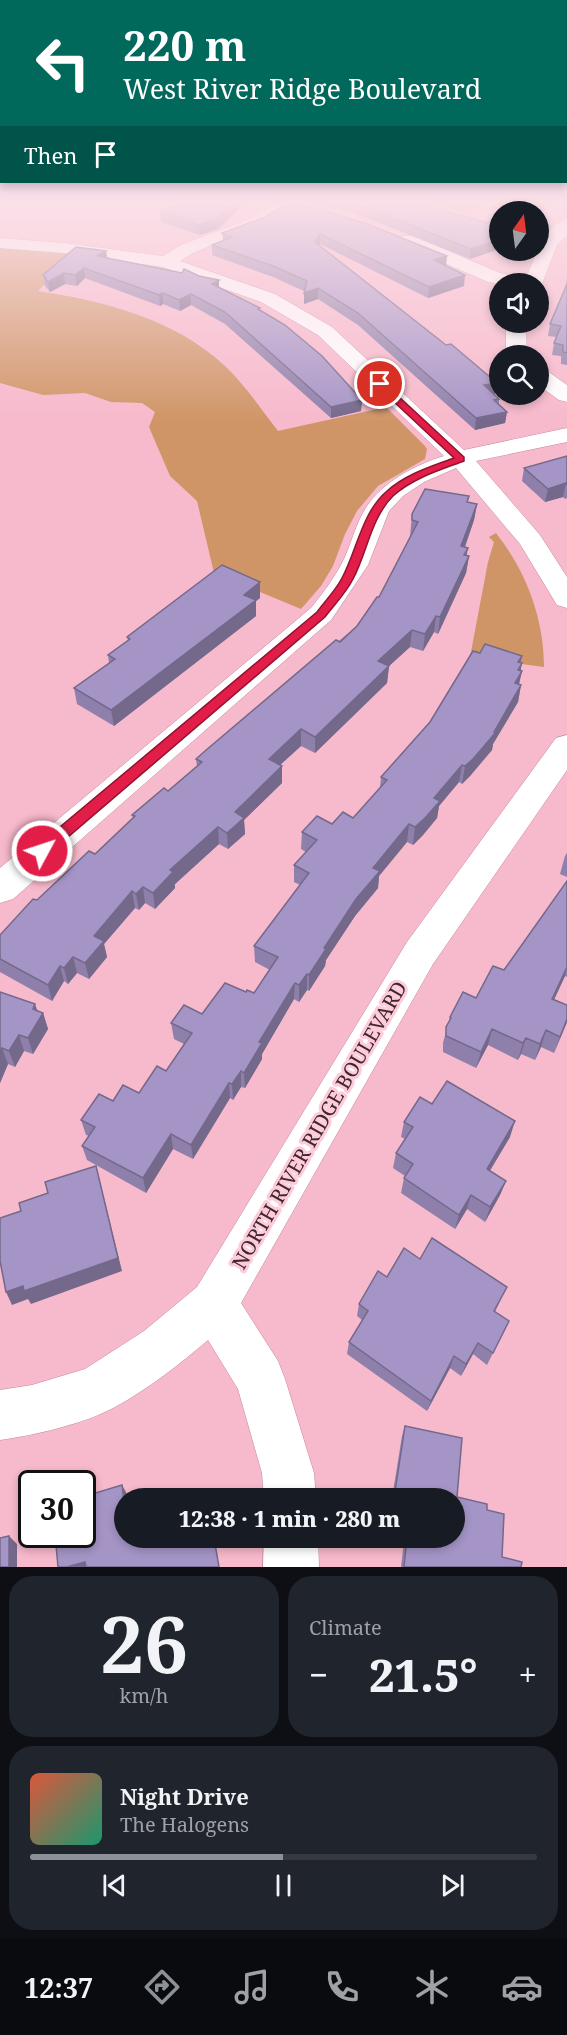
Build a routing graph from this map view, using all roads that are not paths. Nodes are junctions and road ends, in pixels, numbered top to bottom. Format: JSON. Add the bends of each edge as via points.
{"nodes":[{"id":1,"x":203,"y":275,"type":"edge"},
{"id":2,"x":549,"y":383,"type":"edge"},
{"id":3,"x":567,"y":395,"type":"edge"},
{"id":4,"x":567,"y":435,"type":"edge"},
{"id":5,"x":460,"y":459,"type":"junction"},
{"id":6,"x":567,"y":598,"type":"edge"},
{"id":7,"x":567,"y":746,"type":"edge"},
{"id":8,"x":0,"y":889,"type":"edge"},
{"id":9,"x":214,"y":1304,"type":"junction"},
{"id":10,"x":0,"y":1415,"type":"edge"},
{"id":11,"x":289,"y":1488,"type":"edge"},
{"id":12,"x":291,"y":1548,"type":"edge"},
{"id":13,"x":291,"y":1567,"type":"edge"}],
"edges":[{"from":1,"to":5,"type":"street","via":[[268,298],[325,331]]},
{"from":2,"to":3,"type":"street"},
{"from":4,"to":5,"type":"street"},
{"from":5,"to":6,"type":"street","via":[[531,541]]},
{"from":5,"to":8,"type":"street","via":[[423,473],[388,495],[371,521],[347,579],[321,615]]},
{"from":7,"to":9,"type":"street","name":"NORTH RIVER RIDGE BOULEVARD","via":[[420,953]]},
{"from":9,"to":10,"type":"street","name":"NORTH RIVER RIDGE BOULEVARD","via":[[161,1348],[97,1390],[32,1410]]},
{"from":9,"to":11,"type":"street","via":[[260,1379]]},
{"from":12,"to":13,"type":"street"}]}
